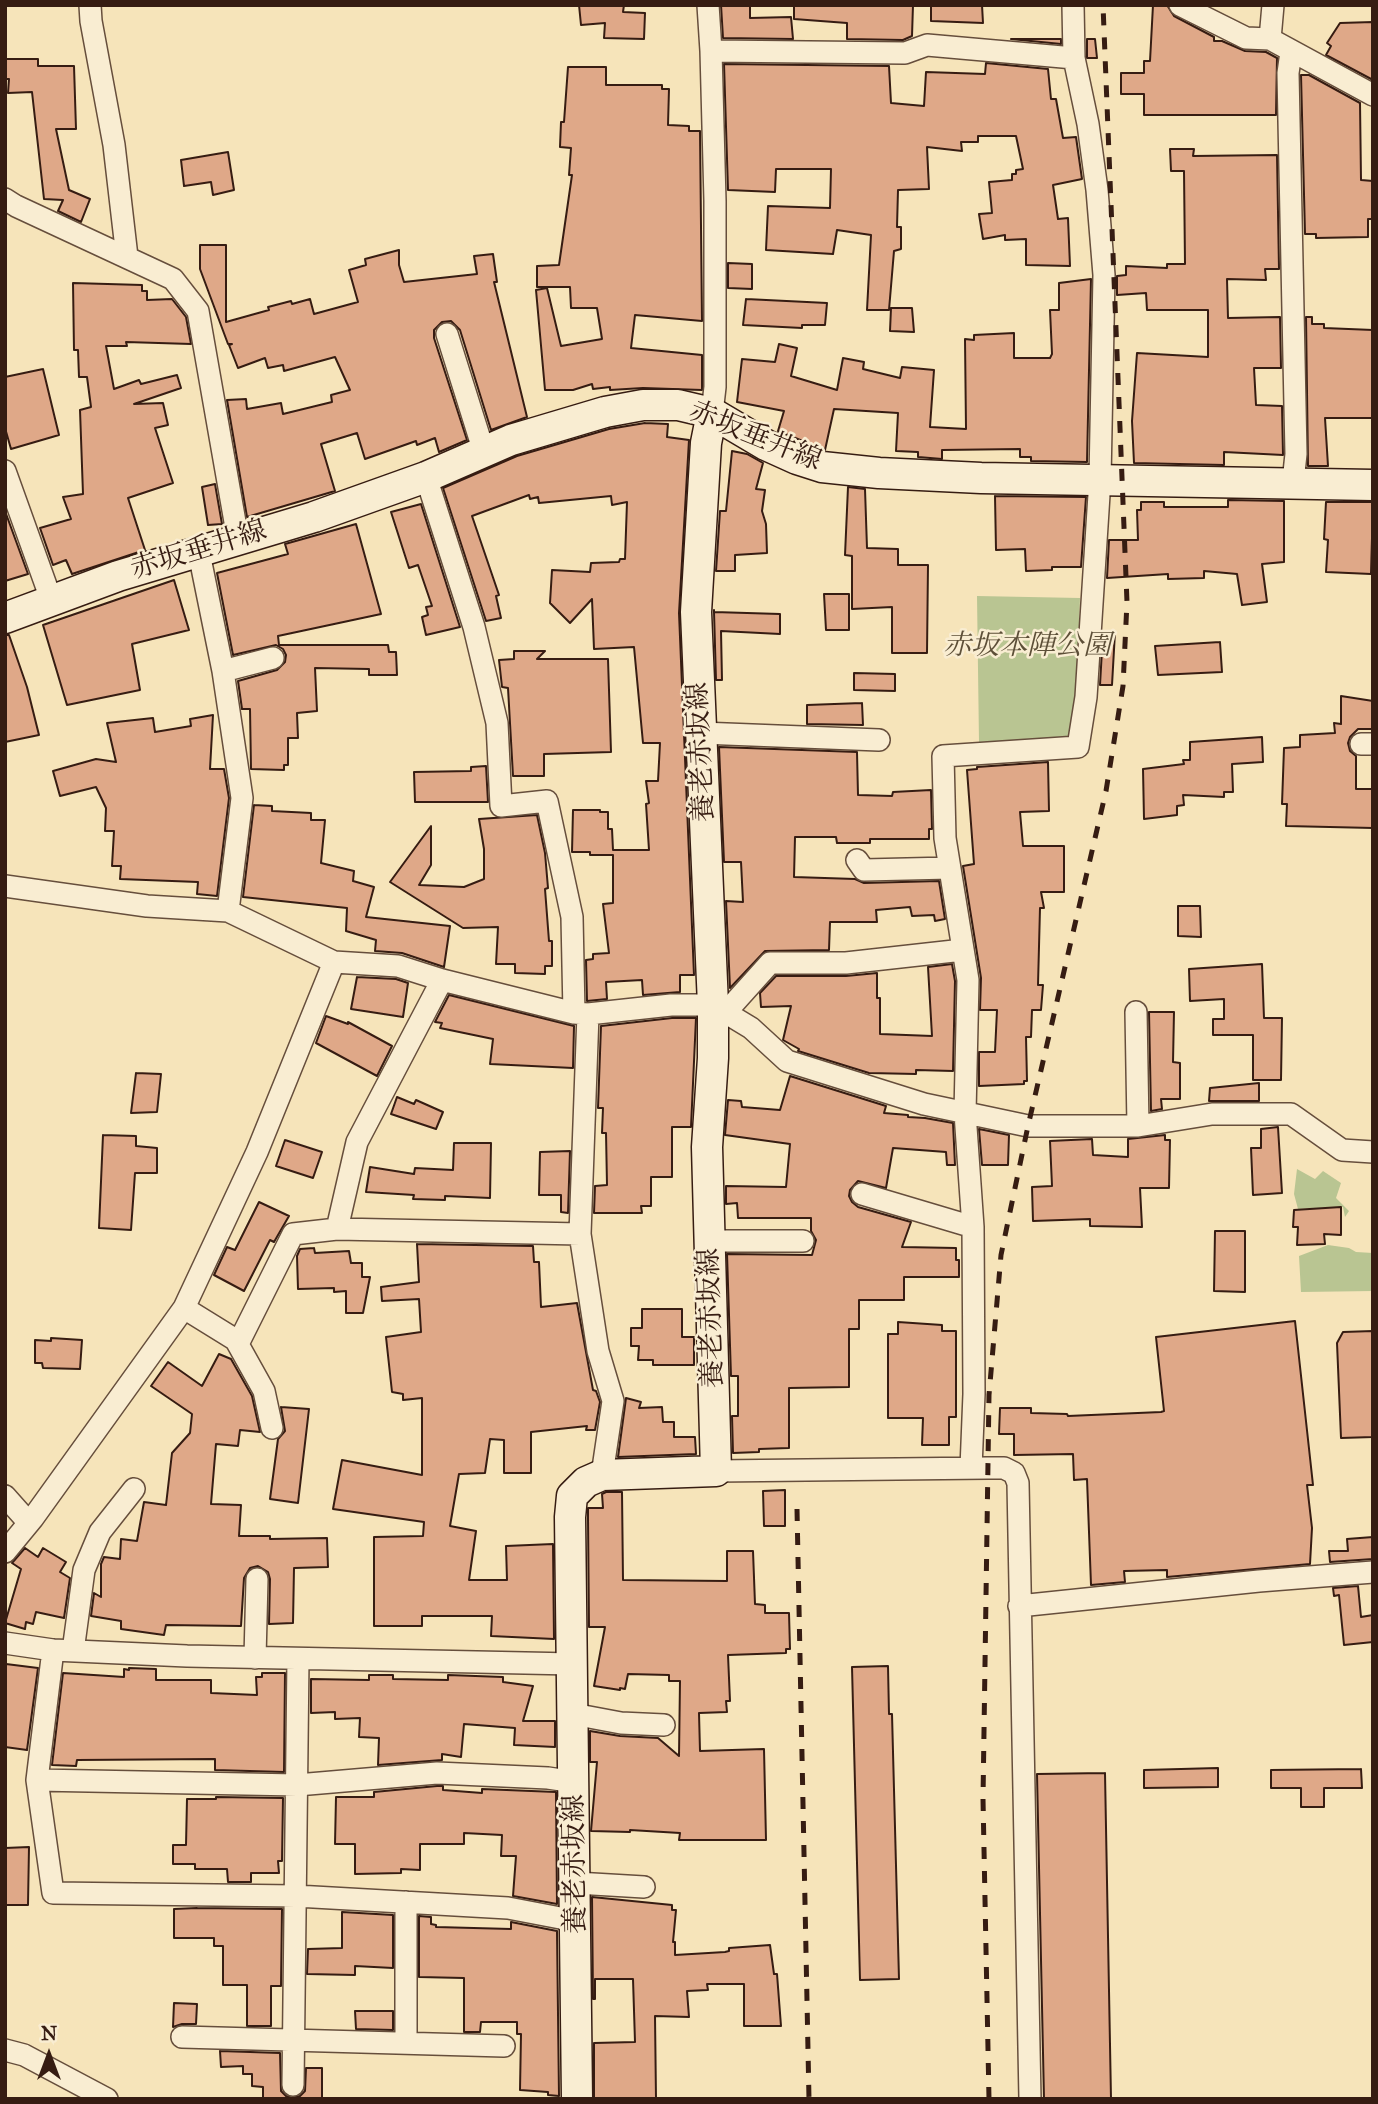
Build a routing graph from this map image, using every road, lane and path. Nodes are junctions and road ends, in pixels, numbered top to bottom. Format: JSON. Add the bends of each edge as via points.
{"nodes":[{"id":1,"x":90,"y":5,"type":"edge"},
{"id":2,"x":708,"y":5,"type":"edge"},
{"id":3,"x":1073,"y":5,"type":"edge"},
{"id":4,"x":1180,"y":5,"type":"edge"},
{"id":5,"x":1273,"y":5,"type":"edge"},
{"id":6,"x":1270,"y":39,"type":"junction"},
{"id":7,"x":711,"y":51,"type":"junction"},
{"id":8,"x":1291,"y":52,"type":"junction"},
{"id":9,"x":1074,"y":58,"type":"junction"},
{"id":10,"x":1373,"y":95,"type":"edge"},
{"id":11,"x":5,"y":199,"type":"edge"},
{"id":12,"x":127,"y":257,"type":"junction"},
{"id":13,"x":447,"y":334,"type":"dead end"},
{"id":14,"x":712,"y":412,"type":"junction"},
{"id":15,"x":484,"y":452,"type":"junction"},
{"id":16,"x":5,"y":471,"type":"edge"},
{"id":17,"x":426,"y":477,"type":"junction"},
{"id":18,"x":1100,"y":479,"type":"junction"},
{"id":19,"x":1293,"y":482,"type":"junction"},
{"id":20,"x":1373,"y":485,"type":"edge"},
{"id":21,"x":237,"y":539,"type":"junction"},
{"id":22,"x":199,"y":553,"type":"junction"},
{"id":23,"x":52,"y":602,"type":"junction"},
{"id":24,"x":5,"y":618,"type":"edge"},
{"id":25,"x":273,"y":658,"type":"dead end"},
{"id":26,"x":223,"y":671,"type":"junction"},
{"id":27,"x":701,"y":733,"type":"junction"},
{"id":28,"x":879,"y":740,"type":"dead end"},
{"id":29,"x":857,"y":860,"type":"dead end"},
{"id":30,"x":950,"y":868,"type":"junction"},
{"id":31,"x":5,"y":886,"type":"edge"},
{"id":32,"x":228,"y":911,"type":"junction"},
{"id":33,"x":963,"y":950,"type":"junction"},
{"id":34,"x":334,"y":962,"type":"junction"},
{"id":35,"x":442,"y":980,"type":"junction"},
{"id":36,"x":719,"y":1008,"type":"junction"},
{"id":37,"x":1136,"y":1012,"type":"dead end"},
{"id":38,"x":581,"y":1014,"type":"junction"},
{"id":39,"x":965,"y":1113,"type":"junction"},
{"id":40,"x":1138,"y":1126,"type":"junction"},
{"id":41,"x":1373,"y":1152,"type":"edge"},
{"id":42,"x":862,"y":1194,"type":"dead end"},
{"id":43,"x":972,"y":1227,"type":"junction"},
{"id":44,"x":337,"y":1229,"type":"junction"},
{"id":45,"x":580,"y":1234,"type":"junction"},
{"id":46,"x":710,"y":1241,"type":"junction"},
{"id":47,"x":803,"y":1241,"type":"dead end"},
{"id":48,"x":184,"y":1308,"type":"junction"},
{"id":49,"x":235,"y":1339,"type":"junction"},
{"id":50,"x":272,"y":1428,"type":"dead end"},
{"id":51,"x":971,"y":1468,"type":"junction"},
{"id":52,"x":716,"y":1471,"type":"junction"},
{"id":53,"x":602,"y":1475,"type":"junction"},
{"id":54,"x":134,"y":1489,"type":"dead end"},
{"id":55,"x":5,"y":1496,"type":"edge"},
{"id":56,"x":29,"y":1523,"type":"junction"},
{"id":57,"x":5,"y":1552,"type":"edge"},
{"id":58,"x":1373,"y":1572,"type":"edge"},
{"id":59,"x":257,"y":1579,"type":"dead end"},
{"id":60,"x":1019,"y":1606,"type":"junction"},
{"id":61,"x":5,"y":1643,"type":"edge"},
{"id":62,"x":63,"y":1651,"type":"junction"},
{"id":63,"x":254,"y":1658,"type":"junction"},
{"id":64,"x":298,"y":1659,"type":"junction"},
{"id":65,"x":573,"y":1664,"type":"junction"},
{"id":66,"x":573,"y":1714,"type":"junction"},
{"id":67,"x":664,"y":1725,"type":"dead end"},
{"id":68,"x":37,"y":1780,"type":"junction"},
{"id":69,"x":575,"y":1782,"type":"junction"},
{"id":70,"x":297,"y":1785,"type":"junction"},
{"id":71,"x":576,"y":1883,"type":"junction"},
{"id":72,"x":644,"y":1887,"type":"dead end"},
{"id":73,"x":296,"y":1896,"type":"junction"},
{"id":74,"x":406,"y":1902,"type":"junction"},
{"id":75,"x":576,"y":1921,"type":"junction"},
{"id":76,"x":183,"y":2037,"type":"dead end"},
{"id":77,"x":294,"y":2038,"type":"junction"},
{"id":78,"x":406,"y":2042,"type":"junction"},
{"id":79,"x":504,"y":2046,"type":"dead end"},
{"id":80,"x":5,"y":2050,"type":"edge"},
{"id":81,"x":293,"y":2085,"type":"dead end"},
{"id":82,"x":107,"y":2099,"type":"edge"},
{"id":83,"x":577,"y":2099,"type":"edge"},
{"id":84,"x":1030,"y":2099,"type":"edge"}],
"edges":[{"from":1,"to":12,"type":"street"},
{"from":2,"to":7,"type":"street"},
{"from":3,"to":9,"type":"street"},
{"from":4,"to":6,"type":"street","via":[[1246,38]]},
{"from":5,"to":6,"type":"street"},
{"from":6,"to":8,"type":"street"},
{"from":7,"to":9,"type":"street","via":[[905,53],[928,44]]},
{"from":7,"to":14,"type":"street","via":[[715,201]]},
{"from":8,"to":10,"type":"street"},
{"from":8,"to":19,"type":"street"},
{"from":9,"to":18,"type":"street","via":[[1090,137],[1104,275]]},
{"from":11,"to":12,"type":"street"},
{"from":12,"to":21,"type":"street","via":[[173,279],[198,311]]},
{"from":13,"to":15,"type":"street"},
{"from":14,"to":15,"type":"main road","name":"赤坂垂井線","via":[[678,405],[643,405],[605,412]]},
{"from":14,"to":18,"type":"main road","name":"赤坂垂井線","via":[[766,445],[822,467],[981,478]]},
{"from":14,"to":27,"type":"main road","name":"養老赤坂線","via":[[706,443],[696,612]]},
{"from":15,"to":17,"type":"main road","name":"赤坂垂井線"},
{"from":16,"to":23,"type":"street"},
{"from":17,"to":21,"type":"main road","name":"赤坂垂井線"},
{"from":17,"to":38,"type":"street","via":[[474,626],[496,723],[501,806],[547,801],[572,917]]},
{"from":18,"to":19,"type":"main road","name":"赤坂垂井線"},
{"from":18,"to":30,"type":"street","via":[[1086,697],[1078,747],[943,756]]},
{"from":19,"to":20,"type":"main road","name":"赤坂垂井線"},
{"from":21,"to":22,"type":"main road","name":"赤坂垂井線"},
{"from":22,"to":23,"type":"main road","name":"赤坂垂井線","via":[[118,576]]},
{"from":22,"to":26,"type":"street"},
{"from":23,"to":24,"type":"main road","name":"赤坂垂井線"},
{"from":25,"to":26,"type":"street"},
{"from":26,"to":32,"type":"street","via":[[242,798]]},
{"from":27,"to":28,"type":"street"},
{"from":27,"to":36,"type":"main road","name":"養老赤坂線"},
{"from":29,"to":30,"type":"street","via":[[864,870]]},
{"from":30,"to":33,"type":"street"},
{"from":31,"to":32,"type":"street","via":[[147,906]]},
{"from":32,"to":34,"type":"street"},
{"from":33,"to":36,"type":"street","via":[[846,963],[770,963]]},
{"from":33,"to":39,"type":"street","via":[[968,980]]},
{"from":34,"to":35,"type":"street","via":[[398,966]]},
{"from":34,"to":48,"type":"street","via":[[257,1152]]},
{"from":35,"to":38,"type":"street"},
{"from":35,"to":44,"type":"street","via":[[356,1142]]},
{"from":36,"to":38,"type":"street","via":[[671,1005]]},
{"from":36,"to":39,"type":"street","via":[[751,1028],[787,1061]]},
{"from":36,"to":46,"type":"main road","name":"養老赤坂線","via":[[707,1147]]},
{"from":37,"to":40,"type":"street"},
{"from":38,"to":45,"type":"street"},
{"from":39,"to":40,"type":"street","via":[[1028,1126]]},
{"from":39,"to":43,"type":"street"},
{"from":40,"to":41,"type":"street","via":[[1212,1114],[1291,1114],[1342,1150]]},
{"from":42,"to":43,"type":"street"},
{"from":43,"to":51,"type":"street"},
{"from":44,"to":45,"type":"street"},
{"from":44,"to":49,"type":"street","via":[[293,1234],[239,1342]]},
{"from":45,"to":53,"type":"street","via":[[598,1351],[613,1401]]},
{"from":46,"to":47,"type":"street"},
{"from":46,"to":52,"type":"main road","name":"養老赤坂線"},
{"from":48,"to":49,"type":"street"},
{"from":48,"to":56,"type":"street"},
{"from":49,"to":50,"type":"street","via":[[264,1391]]},
{"from":51,"to":52,"type":"street"},
{"from":51,"to":60,"type":"street","via":[[1004,1468],[1014,1473],[1018,1483]]},
{"from":52,"to":53,"type":"main road"},
{"from":53,"to":65,"type":"main road","name":"養老赤坂線","via":[[572,1496]]},
{"from":54,"to":62,"type":"street","via":[[100,1532],[84,1570]]},
{"from":55,"to":56,"type":"street"},
{"from":56,"to":57,"type":"street"},
{"from":58,"to":60,"type":"street"},
{"from":59,"to":63,"type":"street"},
{"from":60,"to":84,"type":"street"},
{"from":61,"to":62,"type":"street"},
{"from":62,"to":63,"type":"street"},
{"from":62,"to":68,"type":"street"},
{"from":63,"to":64,"type":"street"},
{"from":64,"to":65,"type":"street"},
{"from":64,"to":70,"type":"street"},
{"from":65,"to":66,"type":"main road","name":"養老赤坂線"},
{"from":66,"to":67,"type":"street"},
{"from":66,"to":69,"type":"main road","name":"養老赤坂線"},
{"from":68,"to":70,"type":"street"},
{"from":68,"to":73,"type":"street","via":[[53,1893]]},
{"from":69,"to":70,"type":"street","via":[[437,1773]]},
{"from":69,"to":71,"type":"main road","name":"養老赤坂線"},
{"from":70,"to":73,"type":"street"},
{"from":71,"to":72,"type":"street"},
{"from":71,"to":75,"type":"main road","name":"養老赤坂線"},
{"from":73,"to":74,"type":"street"},
{"from":73,"to":77,"type":"street"},
{"from":74,"to":75,"type":"street","via":[[508,1908]]},
{"from":74,"to":78,"type":"street"},
{"from":75,"to":83,"type":"main road","name":"養老赤坂線"},
{"from":76,"to":77,"type":"street"},
{"from":77,"to":78,"type":"street"},
{"from":77,"to":81,"type":"street"},
{"from":78,"to":79,"type":"street"},
{"from":80,"to":82,"type":"street","via":[[24,2055]]}]}
